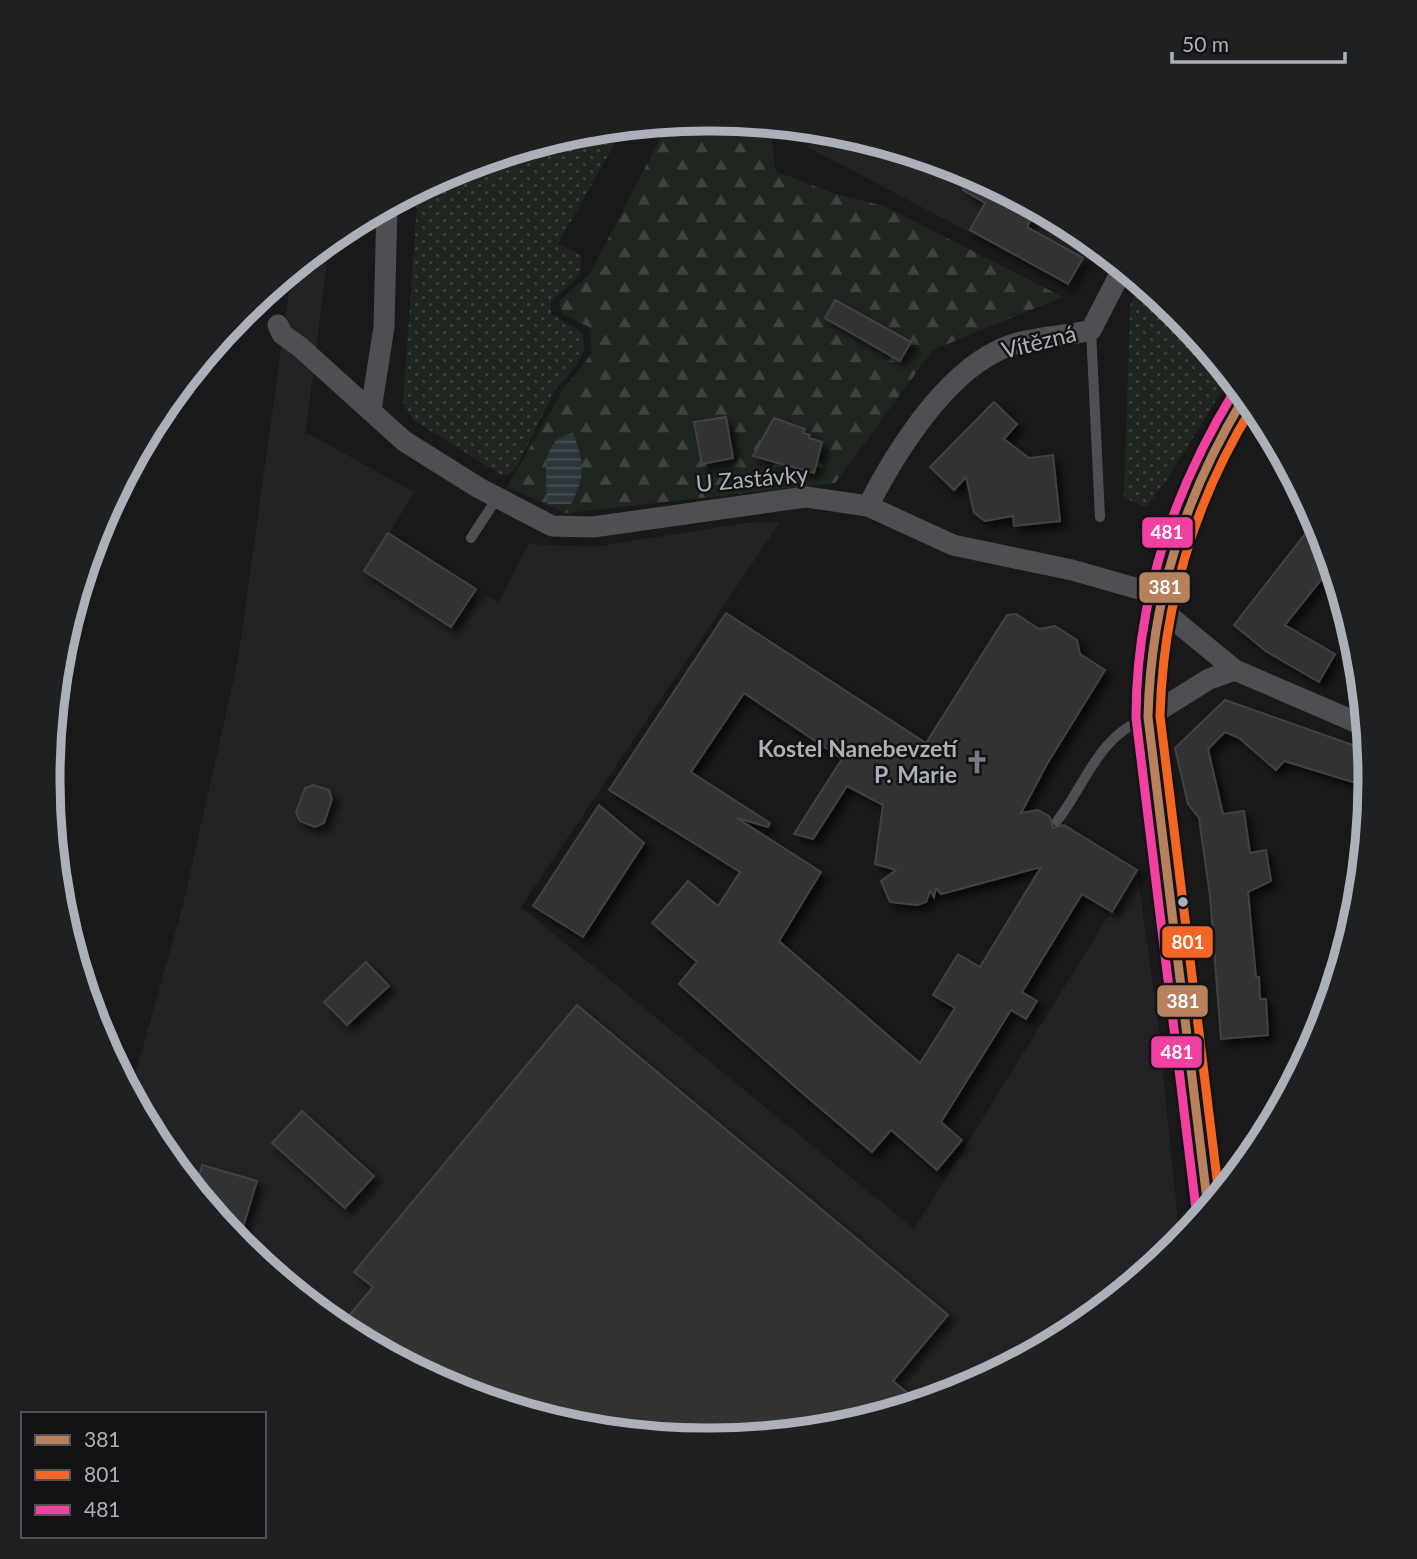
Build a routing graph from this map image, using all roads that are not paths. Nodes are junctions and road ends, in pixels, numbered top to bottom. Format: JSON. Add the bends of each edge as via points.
{"nodes":[{"id":1,"x":387,"y":216,"type":"edge"},
{"id":2,"x":1118,"y":277,"type":"edge"},
{"id":3,"x":278,"y":325,"type":"dead end"},
{"id":4,"x":1091,"y":330,"type":"junction"},
{"id":5,"x":1239,"y":406,"type":"edge"},
{"id":6,"x":371,"y":410,"type":"junction"},
{"id":7,"x":497,"y":498,"type":"junction"},
{"id":8,"x":868,"y":506,"type":"junction"},
{"id":9,"x":1100,"y":517,"type":"dead end"},
{"id":10,"x":471,"y":538,"type":"dead end"},
{"id":11,"x":1158,"y":601,"type":"junction"},
{"id":12,"x":1235,"y":670,"type":"junction"},
{"id":13,"x":1148,"y":717,"type":"junction"},
{"id":14,"x":1355,"y":722,"type":"edge"},
{"id":15,"x":1057,"y":821,"type":"dead end"},
{"id":16,"x":1213,"y":1187,"type":"edge"}],
"edges":[{"from":1,"to":6,"type":"street","via":[[384,327]]},
{"from":2,"to":4,"type":"street","name":"Vítězná"},
{"from":3,"to":6,"type":"street","name":"U Zastávky","via":[[282,334]]},
{"from":4,"to":8,"type":"street","name":"Vítězná","via":[[1021,342],[959,374],[886,471]]},
{"from":4,"to":9,"type":"lane"},
{"from":5,"to":11,"type":"main road","via":[[1189,507]]},
{"from":6,"to":7,"type":"street","name":"U Zastávky","via":[[404,441]]},
{"from":7,"to":8,"type":"street","name":"U Zastávky","via":[[552,526],[593,527],[806,497]]},
{"from":7,"to":10,"type":"lane"},
{"from":8,"to":11,"type":"street","name":"U Zastávky","via":[[953,545],[1072,570]]},
{"from":11,"to":12,"type":"street"},
{"from":11,"to":13,"type":"main road","via":[[1149,662]]},
{"from":12,"to":13,"type":"street","via":[[1209,679]]},
{"from":12,"to":14,"type":"street"},
{"from":13,"to":15,"type":"lane","via":[[1110,739]]},
{"from":13,"to":16,"type":"main road"}]}
